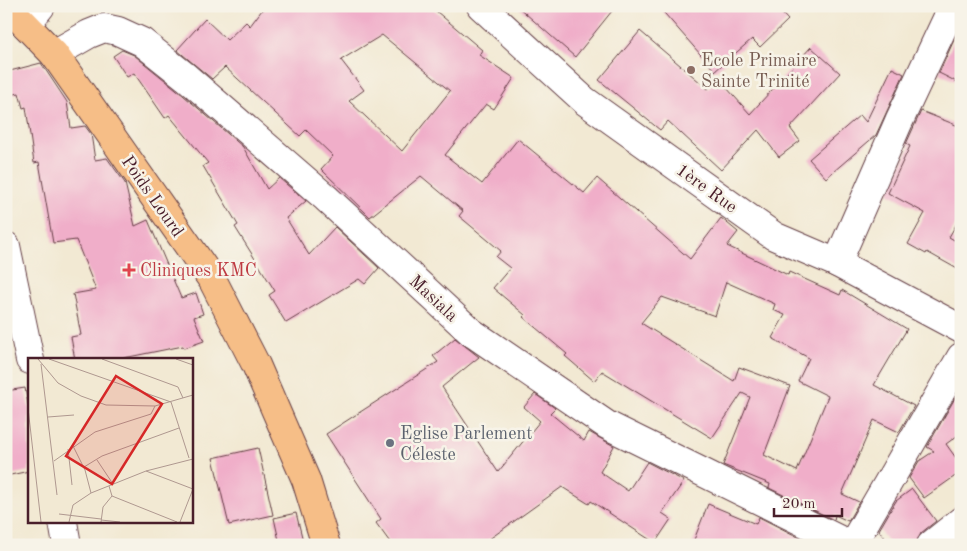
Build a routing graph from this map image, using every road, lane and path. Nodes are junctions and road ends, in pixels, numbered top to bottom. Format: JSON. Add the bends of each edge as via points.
{"nodes":[{"id":1,"x":7,"y":6,"type":"edge"},
{"id":2,"x":480,"y":6,"type":"edge"},
{"id":3,"x":953,"y":6,"type":"edge"},
{"id":4,"x":33,"y":16,"type":"edge"},
{"id":5,"x":54,"y":54,"type":"junction"},
{"id":6,"x":6,"y":246,"type":"edge"},
{"id":7,"x":836,"y":262,"type":"junction"},
{"id":8,"x":961,"y":329,"type":"edge"},
{"id":9,"x":961,"y":357,"type":"edge"},
{"id":10,"x":30,"y":358,"type":"edge"},
{"id":11,"x":961,"y":521,"type":"edge"},
{"id":12,"x":63,"y":524,"type":"edge"},
{"id":13,"x":67,"y":545,"type":"edge"},
{"id":14,"x":326,"y":545,"type":"edge"},
{"id":15,"x":851,"y":545,"type":"edge"},
{"id":16,"x":931,"y":545,"type":"edge"}],
"edges":[{"from":1,"to":4,"type":"main road","name":"Poids Lourd"},
{"from":2,"to":7,"type":"street","name":"1ère Rue","via":[[601,112],[774,236]]},
{"from":3,"to":7,"type":"street"},
{"from":4,"to":5,"type":"main road","name":"Poids Lourd"},
{"from":5,"to":14,"type":"main road","name":"Poids Lourd","via":[[212,281],[256,365],[306,480]]},
{"from":5,"to":15,"type":"street","name":"Masiala","via":[[104,28],[118,30],[142,42],[326,198],[471,332],[607,425]]},
{"from":6,"to":10,"type":"street"},
{"from":7,"to":8,"type":"street","name":"1ère Rue"},
{"from":9,"to":15,"type":"street"},
{"from":11,"to":16,"type":"street"},
{"from":12,"to":13,"type":"street"}]}
